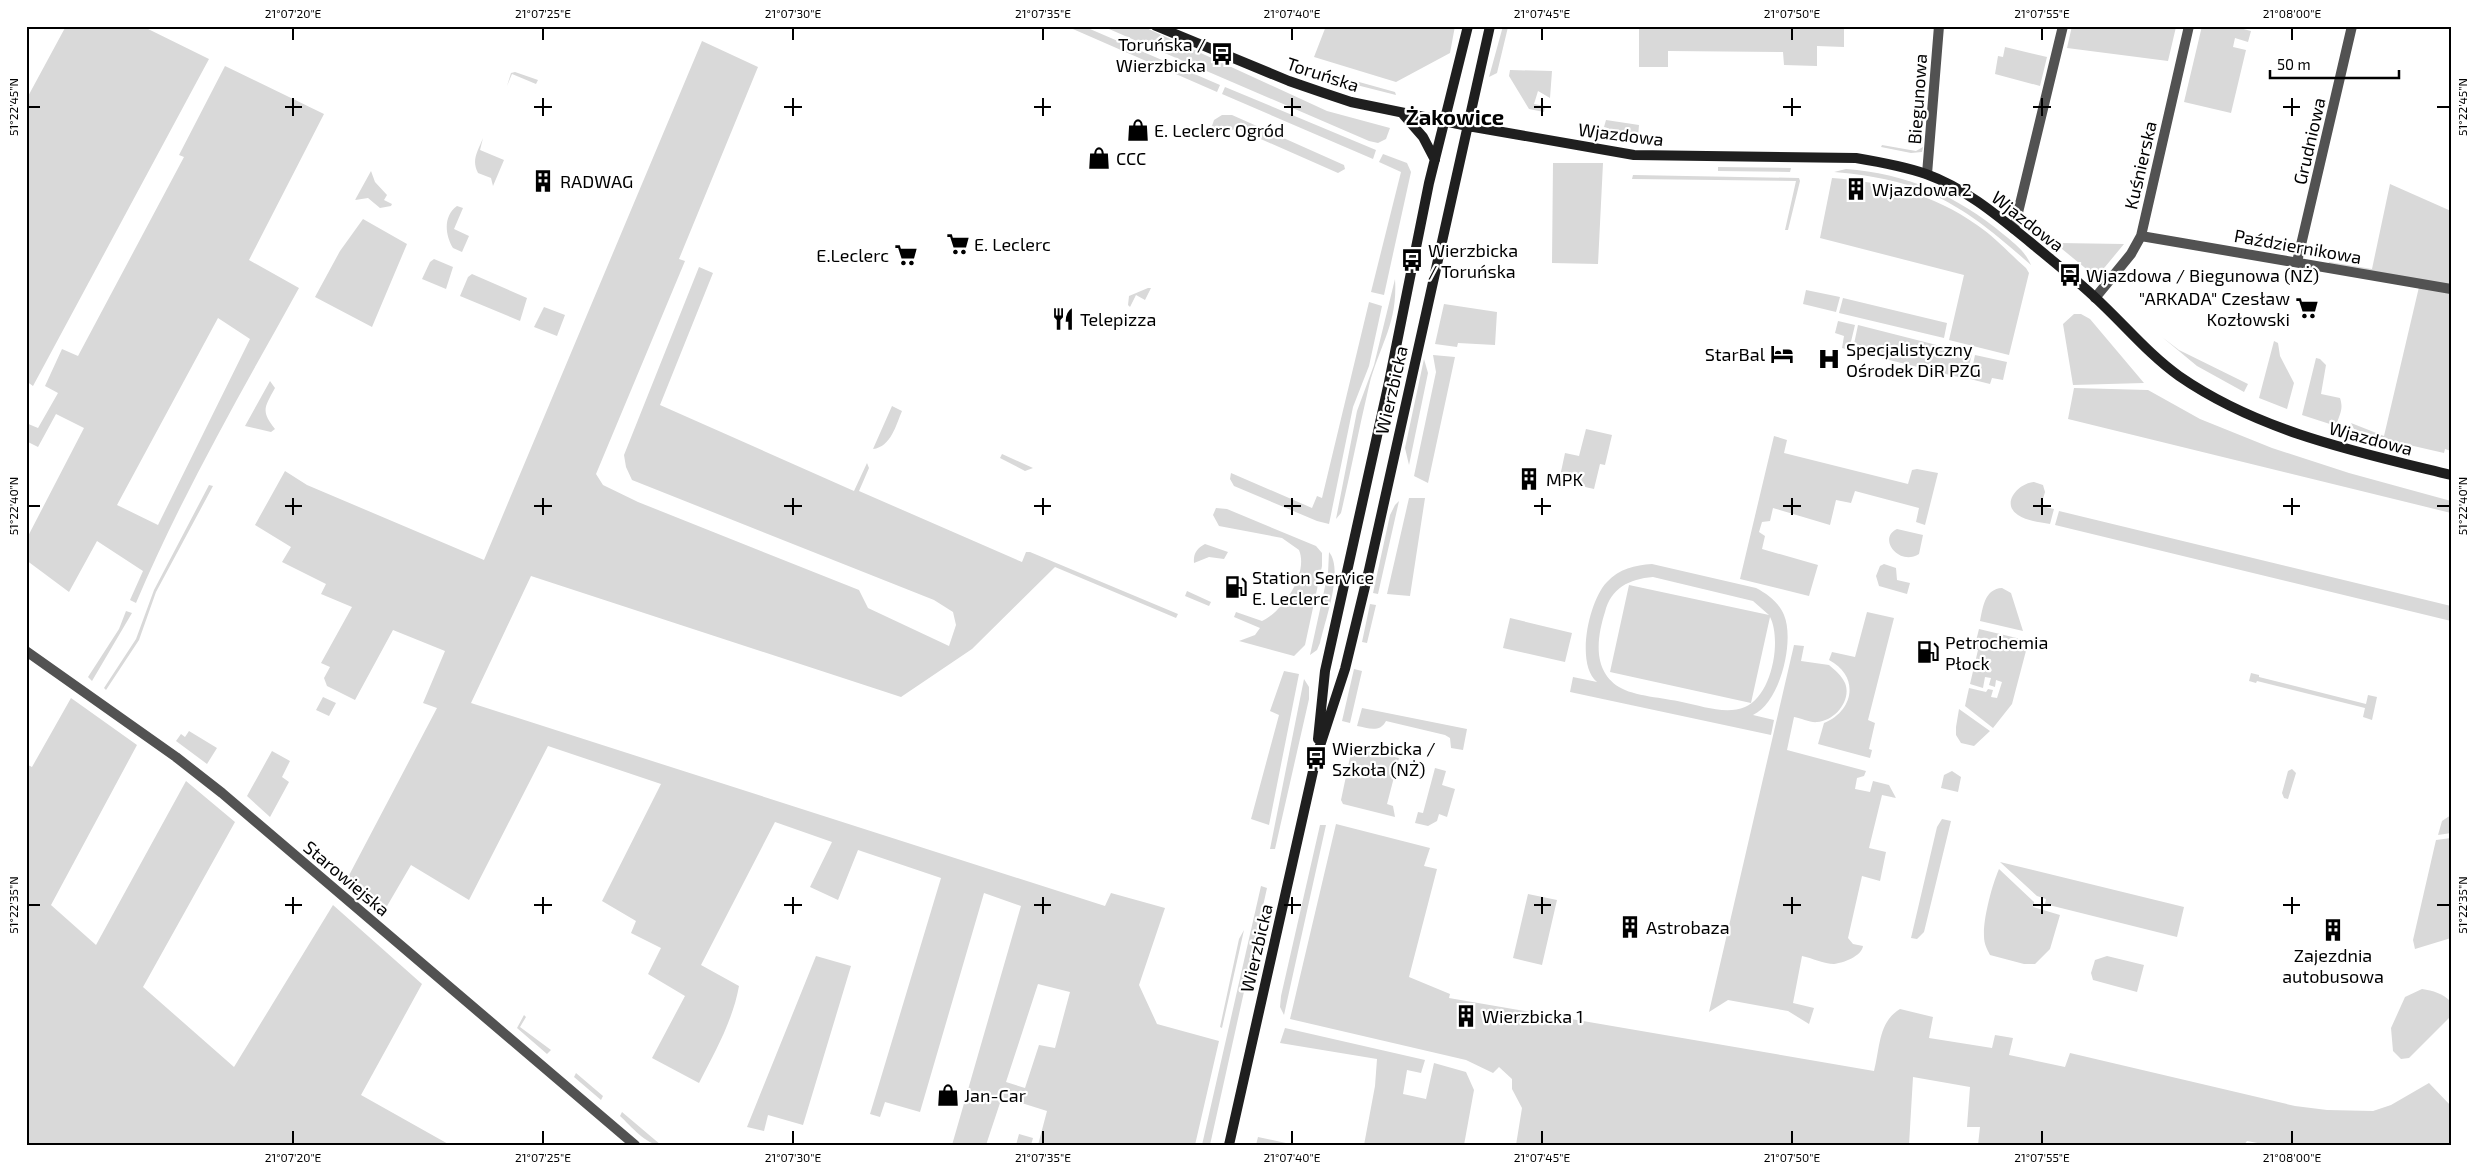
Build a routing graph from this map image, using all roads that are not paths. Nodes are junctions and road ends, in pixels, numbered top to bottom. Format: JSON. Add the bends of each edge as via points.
{"nodes":[{"id":1,"x":1156,"y":26,"type":"edge"},
{"id":2,"x":1172,"y":26,"type":"edge"},
{"id":3,"x":1468,"y":26,"type":"edge"},
{"id":4,"x":1490,"y":26,"type":"edge"},
{"id":5,"x":1939,"y":26,"type":"edge"},
{"id":6,"x":2063,"y":26,"type":"edge"},
{"id":7,"x":2189,"y":26,"type":"edge"},
{"id":8,"x":2352,"y":26,"type":"edge"},
{"id":9,"x":1197,"y":42,"type":"junction"},
{"id":10,"x":1402,"y":113,"type":"junction"},
{"id":11,"x":1445,"y":122,"type":"junction"},
{"id":12,"x":1468,"y":126,"type":"junction"},
{"id":13,"x":1435,"y":160,"type":"junction"},
{"id":14,"x":1927,"y":174,"type":"junction"},
{"id":15,"x":2014,"y":229,"type":"junction"},
{"id":16,"x":2141,"y":236,"type":"junction"},
{"id":17,"x":2297,"y":262,"type":"junction"},
{"id":18,"x":2451,"y":289,"type":"edge"},
{"id":19,"x":2095,"y":298,"type":"junction"},
{"id":20,"x":2451,"y":476,"type":"edge"},
{"id":21,"x":26,"y":651,"type":"edge"},
{"id":22,"x":1316,"y":758,"type":"junction"},
{"id":23,"x":635,"y":1145,"type":"edge"},
{"id":24,"x":1229,"y":1145,"type":"edge"}],
"edges":[{"from":1,"to":9,"type":"street","name":"Toruńska"},
{"from":2,"to":9,"type":"street","name":"Toruńska"},
{"from":3,"to":11,"type":"street","name":"Wierzbicka"},
{"from":4,"to":12,"type":"street","name":"Wierzbicka"},
{"from":5,"to":14,"type":"street","name":"Biegunowa"},
{"from":6,"to":15,"type":"street"},
{"from":7,"to":16,"type":"street","name":"Kuśnierska"},
{"from":8,"to":17,"type":"street","name":"Grudniowa"},
{"from":9,"to":10,"type":"street","name":"Toruńska","via":[[1289,82],[1351,102]]},
{"from":10,"to":11,"type":"street","name":"Toruńska"},
{"from":10,"to":13,"type":"street","via":[[1423,137]]},
{"from":11,"to":12,"type":"street","name":"Wjazdowa"},
{"from":11,"to":13,"type":"street","name":"Wierzbicka"},
{"from":12,"to":14,"type":"street","name":"Wjazdowa","via":[[1628,154],[1856,158]]},
{"from":12,"to":22,"type":"street","name":"Wierzbicka","via":[[1345,669]]},
{"from":13,"to":22,"type":"street","name":"Wierzbicka","via":[[1325,671]]},
{"from":14,"to":15,"type":"street","name":"Wjazdowa","via":[[1964,192]]},
{"from":15,"to":19,"type":"street","name":"Wjazdowa"},
{"from":16,"to":17,"type":"street","name":"Październikowa"},
{"from":16,"to":19,"type":"street","name":"Kuśnierska","via":[[2131,254]]},
{"from":17,"to":18,"type":"street","name":"Październikowa"},
{"from":19,"to":20,"type":"street","name":"Wjazdowa","via":[[2161,361],[2201,390],[2231,406],[2312,440]]},
{"from":21,"to":23,"type":"street","name":"Starowiejska","via":[[222,793]]},
{"from":22,"to":24,"type":"street","name":"Wierzbicka"}]}
